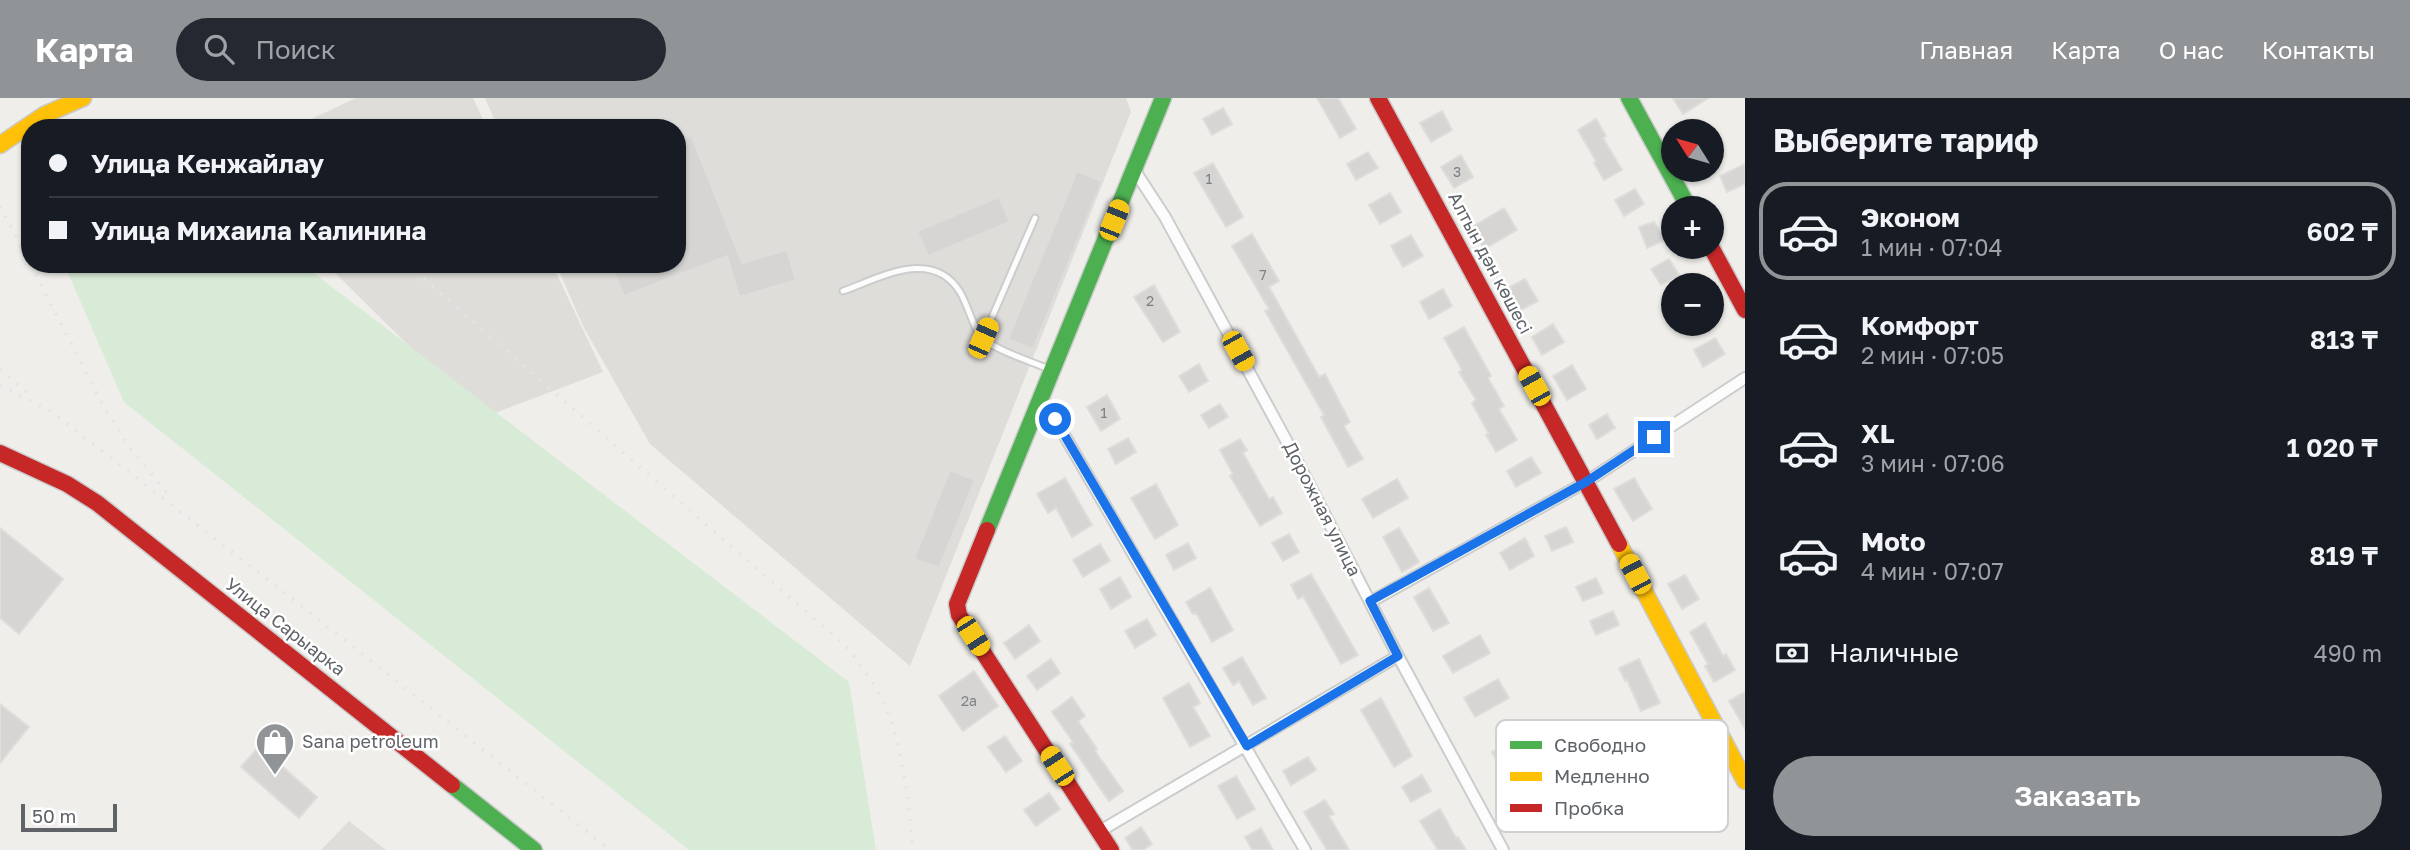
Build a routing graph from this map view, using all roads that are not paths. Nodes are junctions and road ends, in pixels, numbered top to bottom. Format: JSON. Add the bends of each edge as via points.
{"nodes":[{"id":1,"x":83,"y":98,"type":"edge"},
{"id":2,"x":1163,"y":98,"type":"edge"},
{"id":3,"x":1378,"y":98,"type":"edge"},
{"id":4,"x":1629,"y":98,"type":"edge"},
{"id":5,"x":38,"y":119,"type":"edge"},
{"id":6,"x":21,"y":131,"type":"edge"},
{"id":7,"x":0,"y":145,"type":"edge"},
{"id":8,"x":1135,"y":171,"type":"junction"},
{"id":9,"x":1682,"y":196,"type":"edge"},
{"id":10,"x":1035,"y":218,"type":"dead end"},
{"id":11,"x":1717,"y":259,"type":"edge"},
{"id":12,"x":843,"y":291,"type":"dead end"},
{"id":13,"x":1745,"y":310,"type":"edge"},
{"id":14,"x":983,"y":338,"type":"junction"},
{"id":15,"x":1052,"y":370,"type":"junction"},
{"id":16,"x":1745,"y":378,"type":"edge"},
{"id":17,"x":1041,"y":395,"type":"junction"},
{"id":18,"x":0,"y":453,"type":"edge"},
{"id":19,"x":1586,"y":482,"type":"junction"},
{"id":20,"x":1370,"y":601,"type":"junction"},
{"id":21,"x":1398,"y":656,"type":"junction"},
{"id":22,"x":1713,"y":720,"type":"edge"},
{"id":23,"x":1247,"y":746,"type":"junction"},
{"id":24,"x":1728,"y":749,"type":"edge"},
{"id":25,"x":1745,"y":781,"type":"edge"},
{"id":26,"x":1100,"y":831,"type":"junction"},
{"id":27,"x":534,"y":850,"type":"edge"},
{"id":28,"x":1111,"y":850,"type":"edge"},
{"id":29,"x":1305,"y":850,"type":"edge"},
{"id":30,"x":1503,"y":850,"type":"edge"}],
"edges":[{"from":1,"to":5,"type":"street"},
{"from":2,"to":8,"type":"street"},
{"from":3,"to":19,"type":"street","name":"Алтын дән көшесі"},
{"from":4,"to":9,"type":"street"},
{"from":6,"to":7,"type":"street"},
{"from":8,"to":15,"type":"street"},
{"from":8,"to":20,"type":"street","name":"Дорожная улица","via":[[1165,217]]},
{"from":10,"to":14,"type":"lane"},
{"from":11,"to":13,"type":"street"},
{"from":12,"to":14,"type":"lane","via":[[912,267],[929,269],[960,291]]},
{"from":14,"to":15,"type":"lane"},
{"from":15,"to":17,"type":"street"},
{"from":16,"to":19,"type":"street"},
{"from":17,"to":23,"type":"street"},
{"from":17,"to":26,"type":"street","via":[[957,604],[959,615]]},
{"from":18,"to":27,"type":"street","name":"Улица Сарыарка","via":[[97,503]]},
{"from":19,"to":20,"type":"street"},
{"from":19,"to":22,"type":"street","name":"Алтын дән көшесі"},
{"from":20,"to":21,"type":"street","name":"Дорожная улица"},
{"from":21,"to":23,"type":"street"},
{"from":21,"to":30,"type":"street","name":"Дорожная улица"},
{"from":23,"to":26,"type":"street"},
{"from":23,"to":29,"type":"street"},
{"from":24,"to":25,"type":"street","name":"Алтын дән көшесі"},
{"from":26,"to":28,"type":"street"}]}
